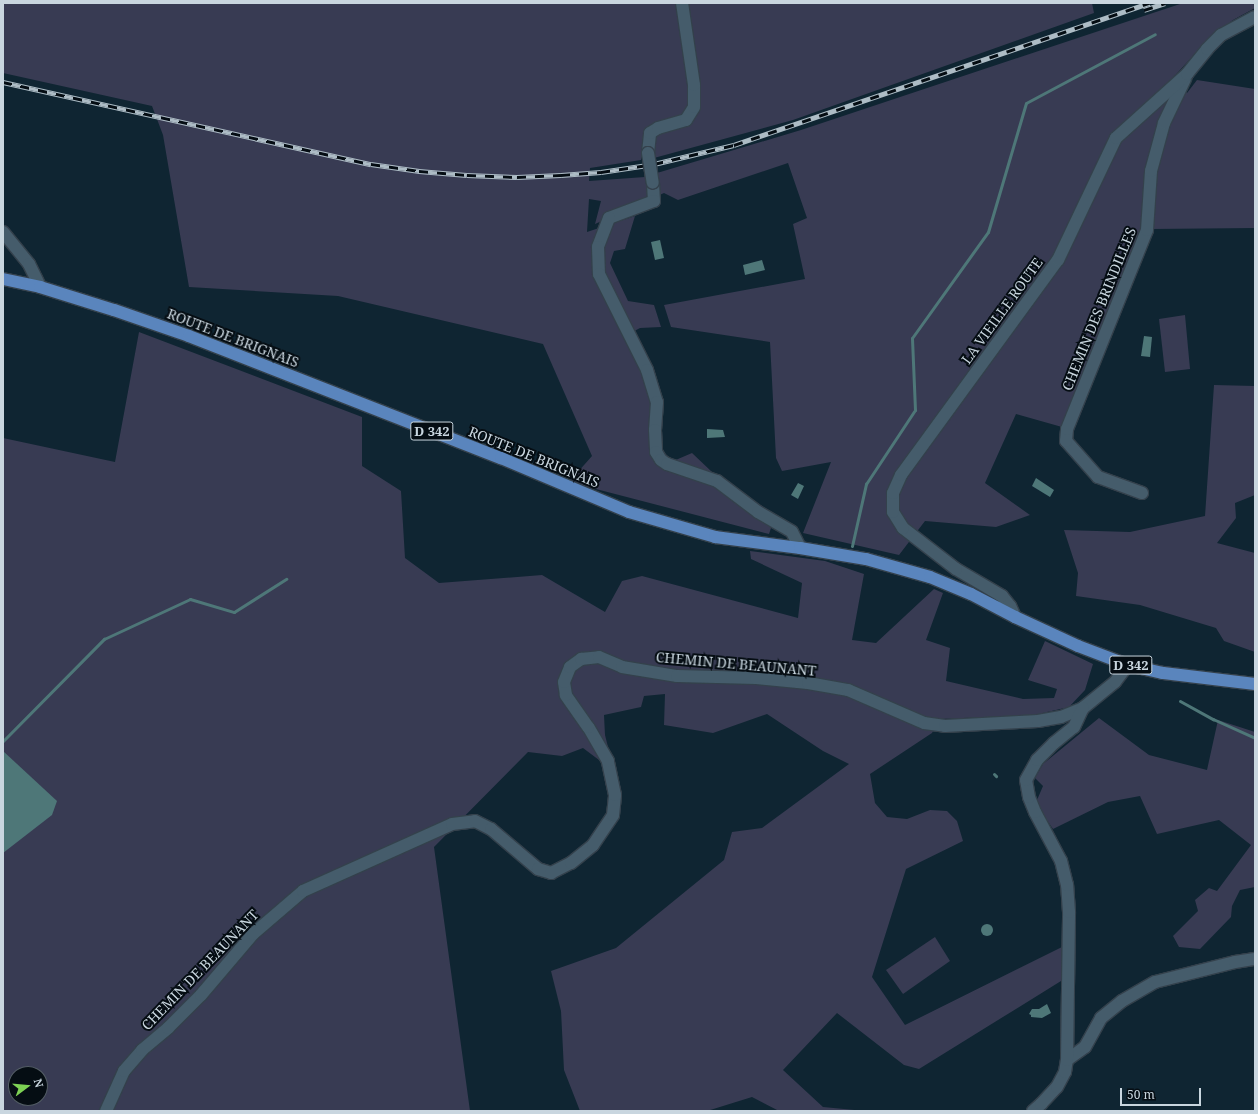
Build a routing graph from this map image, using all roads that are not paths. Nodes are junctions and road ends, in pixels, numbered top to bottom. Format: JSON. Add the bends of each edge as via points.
{"nodes":[{"id":1,"x":682,"y":3,"type":"edge"},
{"id":2,"x":1255,"y":17,"type":"edge"},
{"id":3,"x":1187,"y":74,"type":"junction"},
{"id":4,"x":3,"y":232,"type":"edge"},
{"id":5,"x":3,"y":279,"type":"edge"},
{"id":6,"x":40,"y":287,"type":"junction"},
{"id":7,"x":1142,"y":493,"type":"dead end"},
{"id":8,"x":800,"y":548,"type":"junction"},
{"id":9,"x":1016,"y":617,"type":"junction"},
{"id":10,"x":1128,"y":665,"type":"junction"},
{"id":11,"x":1255,"y":684,"type":"edge"},
{"id":12,"x":1084,"y":708,"type":"junction"},
{"id":13,"x":1255,"y":959,"type":"edge"},
{"id":14,"x":1067,"y":1060,"type":"junction"},
{"id":15,"x":106,"y":1111,"type":"edge"},
{"id":16,"x":1032,"y":1111,"type":"edge"}],
"edges":[{"from":1,"to":8,"type":"street","bridge":true,"via":[[694,85],[694,107],[686,120],[650,133],[648,153],[654,201],[609,218],[598,247],[599,274],[647,370],[657,402],[656,452],[661,460],[717,481],[758,512],[792,532]]},
{"from":2,"to":3,"type":"street","name":"LA VIEILLE ROUTE","via":[[1222,35],[1206,49]]},
{"from":3,"to":7,"type":"street","name":"CHEMIN DES BRINDILLES","via":[[1164,123],[1153,164],[1147,230],[1066,429],[1066,442],[1098,476]]},
{"from":3,"to":9,"type":"street","name":"LA VIEILLE ROUTE","via":[[1116,138],[1058,260],[902,475],[893,493],[893,512],[903,528],[956,569],[1002,596]]},
{"from":4,"to":6,"type":"street","via":[[29,264]]},
{"from":5,"to":6,"type":"main road","name":"ROUTE DE BRIGNAIS","number":"D 342"},
{"from":6,"to":8,"type":"main road","name":"ROUTE DE BRIGNAIS","number":"D 342","via":[[189,336],[501,458],[629,512],[715,537]]},
{"from":8,"to":9,"type":"main road","name":"ROUTE DE BRIGNAIS","number":"D 342","via":[[866,559],[930,577]]},
{"from":9,"to":10,"type":"main road","number":"D 342","via":[[1078,646]]},
{"from":10,"to":11,"type":"main road","number":"D 342","via":[[1162,673]]},
{"from":10,"to":12,"type":"street","name":"CHEMIN DE BEAUNANT","via":[[1115,682]]},
{"from":12,"to":14,"type":"street","via":[[1074,727],[1054,742],[1037,760],[1026,780],[1035,812],[1061,861],[1068,885]]},
{"from":12,"to":15,"type":"street","name":"CHEMIN DE BEAUNANT","via":[[1061,717],[1038,721],[945,726],[924,723],[848,690],[756,678],[677,676],[622,667],[599,657],[581,659],[570,668],[564,682],[566,695],[608,761],[615,794],[613,815],[593,845],[571,863],[551,873],[538,870],[486,826],[475,821],[452,824],[303,891],[253,934],[201,995],[142,1050],[124,1071]]},
{"from":13,"to":14,"type":"street","via":[[1155,982],[1122,1001],[1101,1018],[1085,1047]]},
{"from":14,"to":16,"type":"street","via":[[1065,1072],[1057,1087]]}]}
